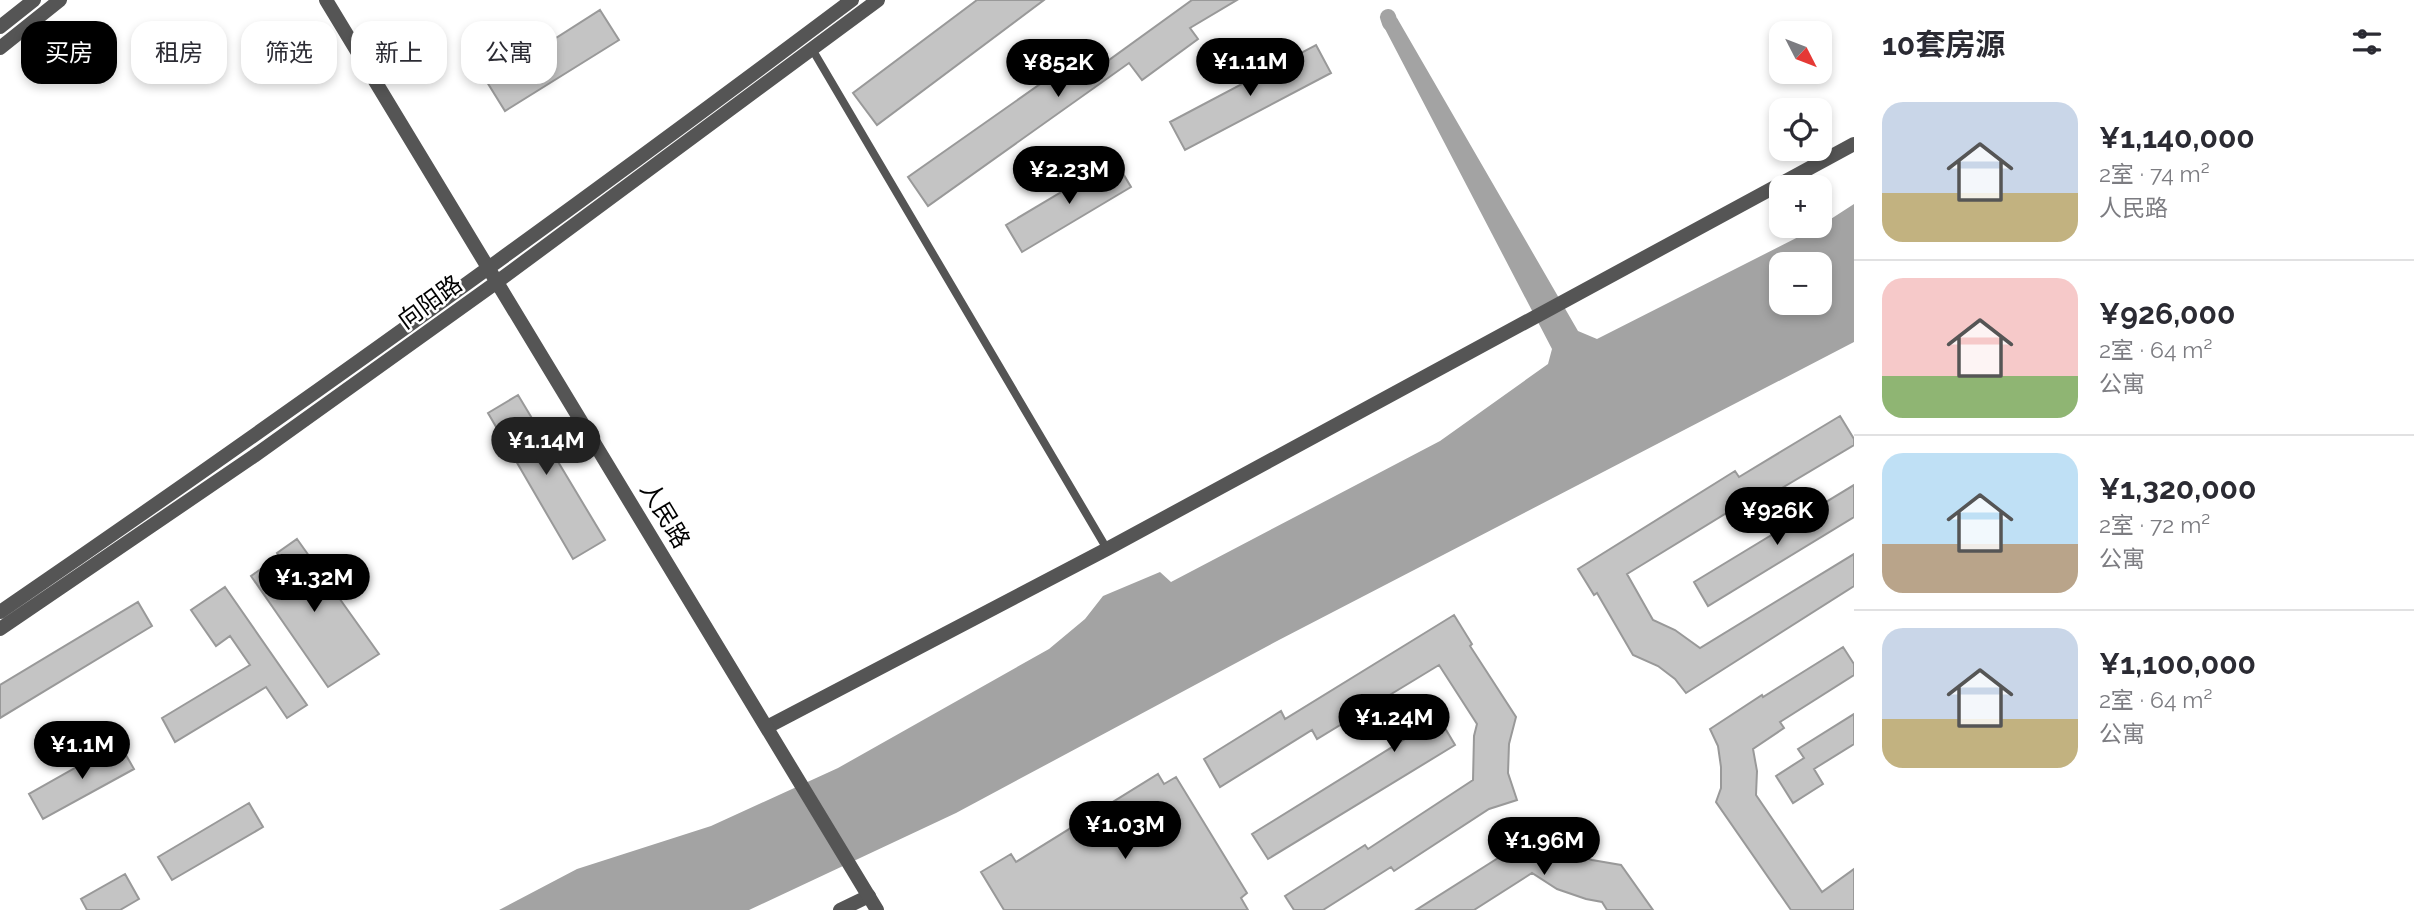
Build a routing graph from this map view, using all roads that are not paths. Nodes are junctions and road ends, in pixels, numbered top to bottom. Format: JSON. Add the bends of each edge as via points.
{"nodes":[{"id":1,"x":34,"y":0,"type":"edge"},
{"id":2,"x":60,"y":0,"type":"edge"},
{"id":3,"x":326,"y":0,"type":"edge"},
{"id":4,"x":852,"y":0,"type":"edge"},
{"id":5,"x":878,"y":0,"type":"edge"},
{"id":6,"x":0,"y":27,"type":"edge"},
{"id":7,"x":0,"y":48,"type":"edge"},
{"id":8,"x":813,"y":49,"type":"junction"},
{"id":9,"x":1854,"y":145,"type":"edge"},
{"id":10,"x":489,"y":268,"type":"junction"},
{"id":11,"x":497,"y":282,"type":"junction"},
{"id":12,"x":1107,"y":549,"type":"junction"},
{"id":13,"x":0,"y":612,"type":"edge"},
{"id":14,"x":0,"y":629,"type":"edge"},
{"id":15,"x":767,"y":727,"type":"junction"},
{"id":16,"x":869,"y":896,"type":"junction"},
{"id":17,"x":840,"y":910,"type":"edge"},
{"id":18,"x":877,"y":910,"type":"edge"}],
"edges":[{"from":1,"to":6,"type":"street"},
{"from":2,"to":7,"type":"street"},
{"from":3,"to":10,"type":"street","name":"人民路"},
{"from":4,"to":10,"type":"street","name":"向阳路"},
{"from":5,"to":8,"type":"street","name":"向阳路"},
{"from":8,"to":11,"type":"street","name":"向阳路"},
{"from":8,"to":12,"type":"lane"},
{"from":9,"to":12,"type":"street"},
{"from":10,"to":11,"type":"street","name":"人民路"},
{"from":10,"to":13,"type":"street","name":"向阳路"},
{"from":11,"to":14,"type":"street","name":"向阳路","via":[[254,456]]},
{"from":11,"to":15,"type":"street","name":"人民路"},
{"from":12,"to":15,"type":"street"},
{"from":15,"to":16,"type":"street","name":"人民路"},
{"from":16,"to":17,"type":"street"},
{"from":16,"to":18,"type":"street","name":"人民路"}]}
